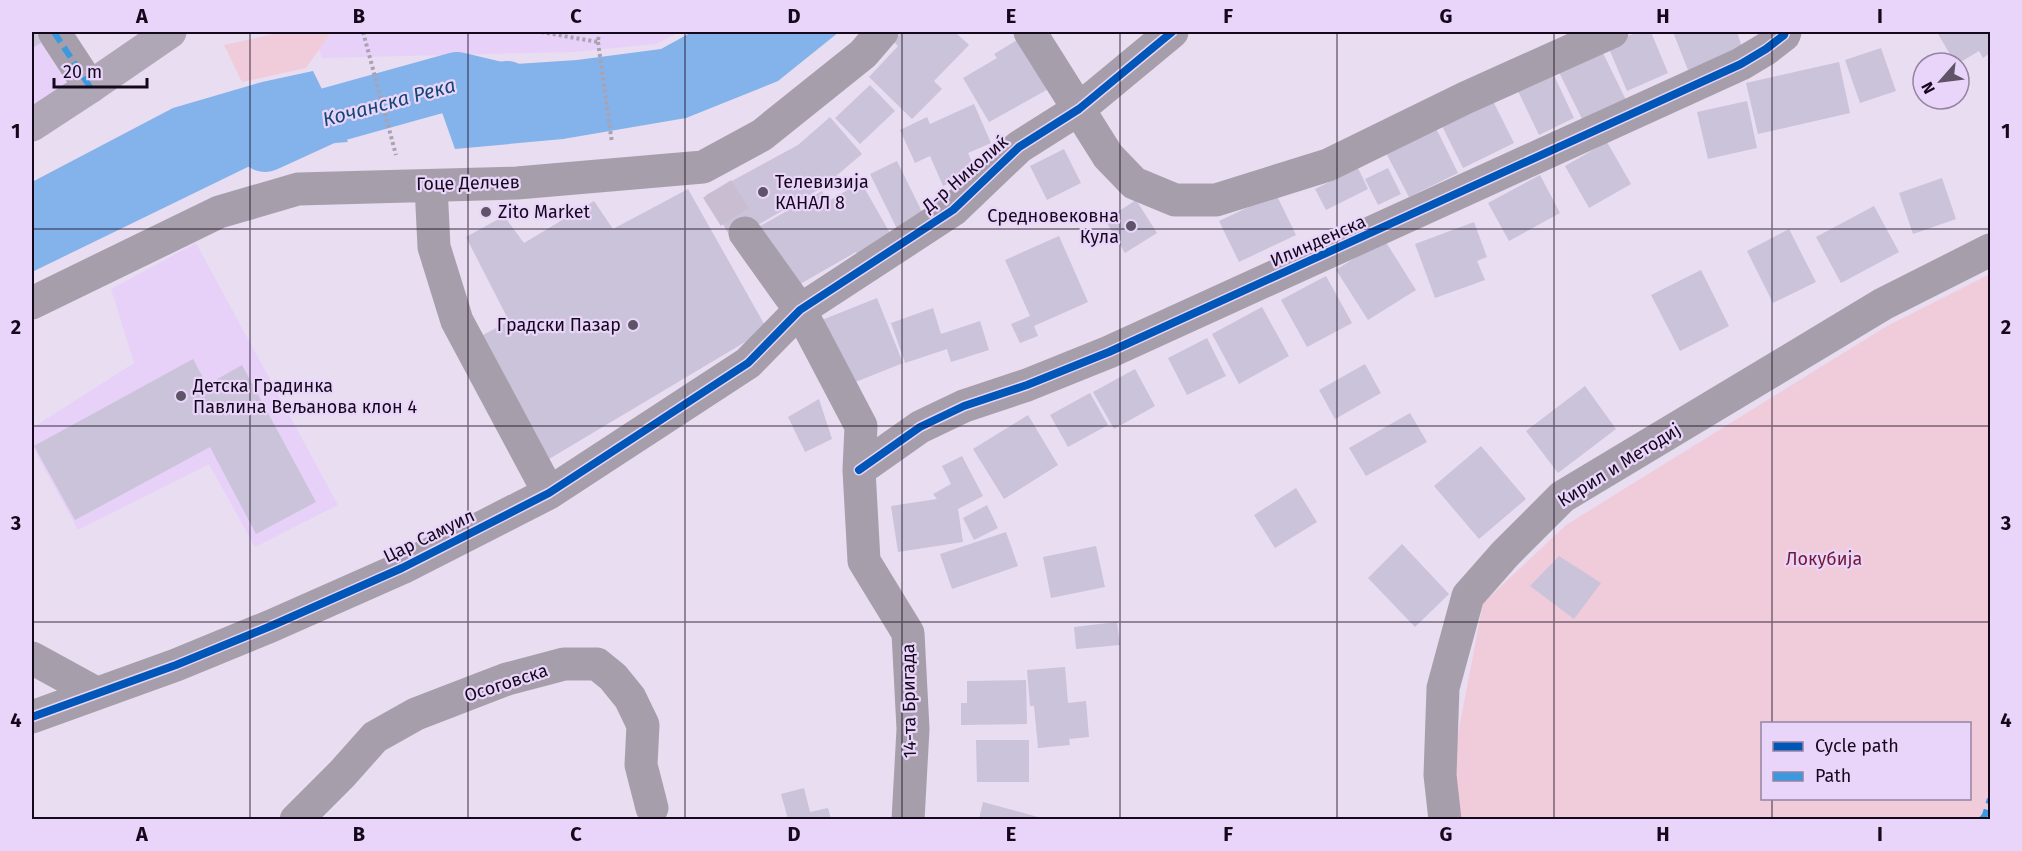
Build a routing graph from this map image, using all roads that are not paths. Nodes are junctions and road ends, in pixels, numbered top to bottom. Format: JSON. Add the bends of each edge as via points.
{"nodes":[{"id":1,"x":54,"y":32,"type":"edge"},
{"id":2,"x":170,"y":32,"type":"edge"},
{"id":3,"x":882,"y":32,"type":"edge"},
{"id":4,"x":1030,"y":32,"type":"edge"},
{"id":5,"x":1172,"y":32,"type":"edge"},
{"id":6,"x":1612,"y":32,"type":"edge"},
{"id":7,"x":1785,"y":32,"type":"edge"},
{"id":8,"x":90,"y":87,"type":"junction"},
{"id":9,"x":1079,"y":109,"type":"junction"},
{"id":10,"x":32,"y":125,"type":"edge"},
{"id":11,"x":418,"y":185,"type":"junction"},
{"id":12,"x":745,"y":232,"type":"tunnel mouth"},
{"id":13,"x":1990,"y":250,"type":"edge"},
{"id":14,"x":32,"y":303,"type":"edge"},
{"id":15,"x":800,"y":310,"type":"junction"},
{"id":16,"x":859,"y":470,"type":"junction"},
{"id":17,"x":549,"y":493,"type":"junction"},
{"id":18,"x":32,"y":658,"type":"edge"},
{"id":19,"x":96,"y":693,"type":"junction"},
{"id":20,"x":32,"y":717,"type":"edge"},
{"id":21,"x":652,"y":808,"type":"dead end"},
{"id":22,"x":296,"y":819,"type":"edge"},
{"id":23,"x":908,"y":819,"type":"edge"},
{"id":24,"x":1445,"y":819,"type":"edge"}],
"edges":[{"from":1,"to":8,"type":"street"},
{"from":2,"to":8,"type":"street"},
{"from":3,"to":11,"type":"street","name":"Гоце Делчев","via":[[863,54],[710,178],[616,173],[517,183]]},
{"from":4,"to":9,"type":"street"},
{"from":5,"to":9,"type":"street","name":"Д-р Николиќ"},
{"from":6,"to":9,"type":"street","via":[[1328,165],[1216,200],[1175,200],[1134,183],[1108,156]]},
{"from":7,"to":16,"type":"street","name":"Илинденска","via":[[1741,64],[1435,205],[1109,352],[964,406],[920,427]]},
{"from":8,"to":10,"type":"street"},
{"from":9,"to":15,"type":"street","name":"Д-р Николиќ","via":[[1019,147],[952,210]]},
{"from":11,"to":14,"type":"street","name":"Гоце Делчев","via":[[298,189],[219,212]]},
{"from":11,"to":17,"type":"street","via":[[457,321]]},
{"from":12,"to":15,"type":"street","name":"14-та Бригада"},
{"from":13,"to":24,"type":"street","name":"Кирил и Методиј","via":[[1883,304],[1562,497],[1505,554],[1468,596],[1443,688],[1440,775]]},
{"from":15,"to":16,"type":"street","name":"14-та Бригада","via":[[861,426]]},
{"from":15,"to":17,"type":"street","name":"Цар Самуил","via":[[748,363]]},
{"from":16,"to":23,"type":"street","name":"14-та Бригада","via":[[864,561],[908,633],[913,729]]},
{"from":17,"to":19,"type":"street","name":"Цар Самуил","via":[[402,568],[282,621]]},
{"from":18,"to":19,"type":"street"},
{"from":19,"to":20,"type":"street","name":"Цар Самуил"},
{"from":21,"to":22,"type":"street","name":"Осоговска","via":[[641,765],[643,725],[630,698],[614,677],[597,664],[564,664],[507,679],[416,714],[375,737]]}]}
